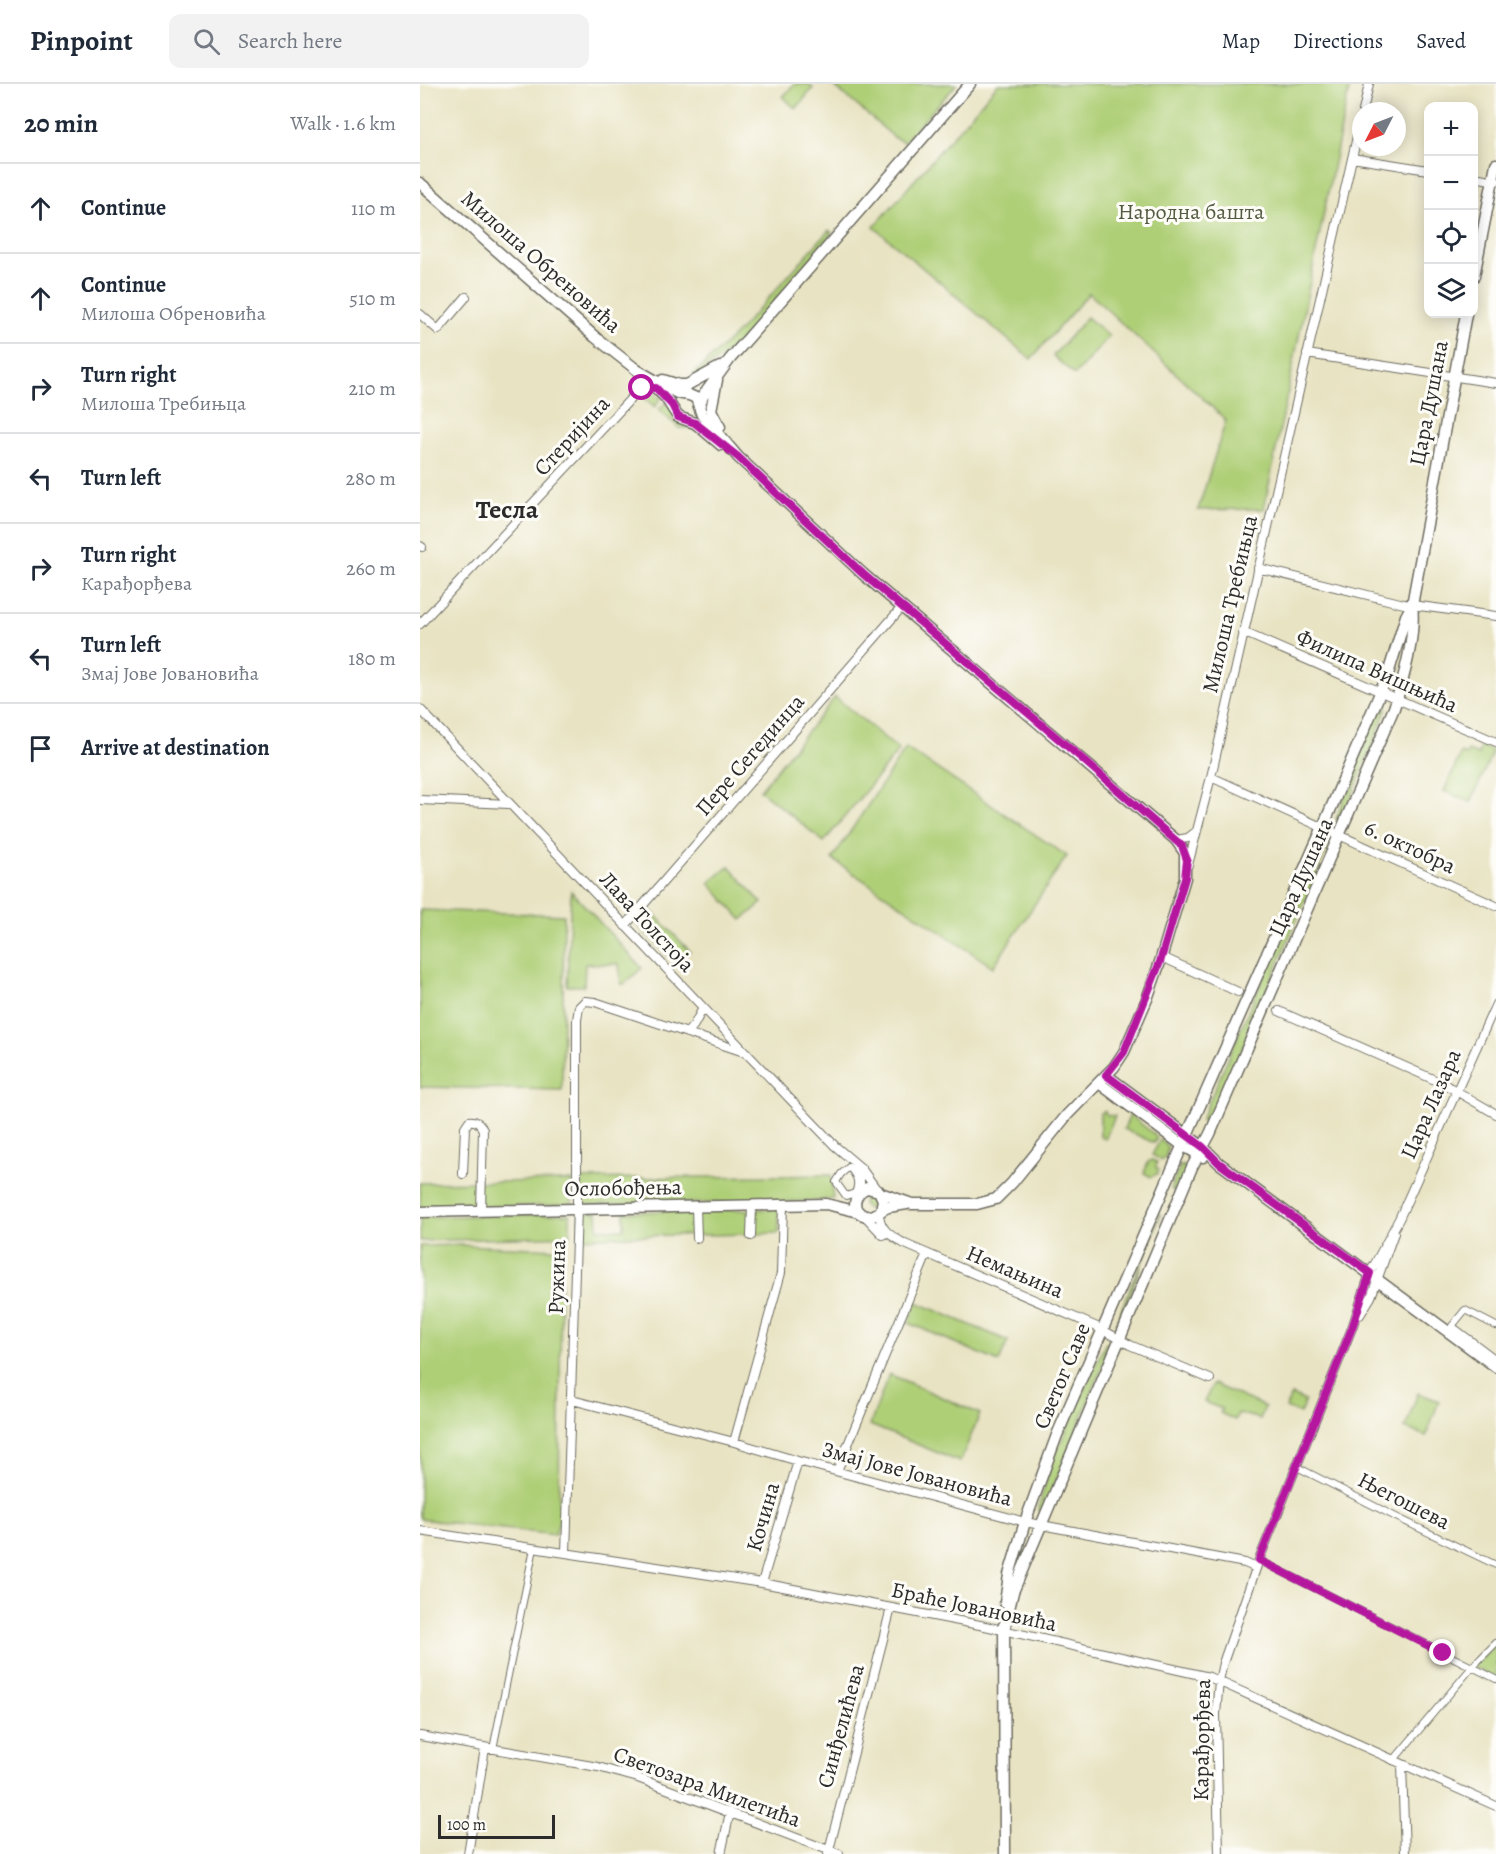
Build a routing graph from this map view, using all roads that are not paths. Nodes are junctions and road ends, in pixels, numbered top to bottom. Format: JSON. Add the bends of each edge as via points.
{"nodes":[{"id":1,"x":970,"y":84,"type":"edge"},
{"id":2,"x":1369,"y":84,"type":"edge"},
{"id":3,"x":1365,"y":102,"type":"edge"},
{"id":4,"x":1352,"y":158,"type":"joint"},
{"id":5,"x":1496,"y":164,"type":"edge"},
{"id":6,"x":1424,"y":169,"type":"edge"},
{"id":7,"x":1478,"y":178,"type":"edge"},
{"id":8,"x":1494,"y":181,"type":"edge"},
{"id":9,"x":420,"y":183,"type":"edge"},
{"id":10,"x":1476,"y":264,"type":"edge"},
{"id":11,"x":466,"y":297,"type":"dead end"},
{"id":12,"x":420,"y":314,"type":"edge"},
{"id":13,"x":1465,"y":318,"type":"edge"},
{"id":14,"x":1307,"y":354,"type":"junction"},
{"id":15,"x":637,"y":370,"type":"junction"},
{"id":16,"x":718,"y":373,"type":"junction"},
{"id":17,"x":1454,"y":376,"type":"junction"},
{"id":18,"x":650,"y":377,"type":"junction"},
{"id":19,"x":1496,"y":383,"type":"edge"},
{"id":20,"x":656,"y":388,"type":"junction"},
{"id":21,"x":685,"y":395,"type":"junction"},
{"id":22,"x":699,"y":408,"type":"junction"},
{"id":23,"x":674,"y":410,"type":"junction"},
{"id":24,"x":687,"y":420,"type":"junction"},
{"id":25,"x":729,"y":446,"type":"junction"},
{"id":26,"x":738,"y":457,"type":"junction"},
{"id":27,"x":1258,"y":567,"type":"junction"},
{"id":28,"x":1412,"y":605,"type":"junction"},
{"id":29,"x":902,"y":607,"type":"junction"},
{"id":30,"x":1496,"y":616,"type":"edge"},
{"id":31,"x":420,"y":624,"type":"edge"},
{"id":32,"x":1243,"y":632,"type":"junction"},
{"id":33,"x":1380,"y":692,"type":"junction"},
{"id":34,"x":1397,"y":699,"type":"junction"},
{"id":35,"x":420,"y":709,"type":"edge"},
{"id":36,"x":1496,"y":742,"type":"edge"},
{"id":37,"x":1211,"y":777,"type":"junction"},
{"id":38,"x":420,"y":800,"type":"edge"},
{"id":39,"x":509,"y":804,"type":"junction"},
{"id":40,"x":1323,"y":827,"type":"junction"},
{"id":41,"x":1197,"y":831,"type":"junction"},
{"id":42,"x":1341,"y":835,"type":"junction"},
{"id":43,"x":1176,"y":840,"type":"junction"},
{"id":44,"x":1187,"y":869,"type":"junction"},
{"id":45,"x":1496,"y":906,"type":"edge"},
{"id":46,"x":625,"y":926,"type":"junction"},
{"id":47,"x":1161,"y":957,"type":"junction"},
{"id":48,"x":1238,"y":992,"type":"dead end"},
{"id":49,"x":1496,"y":1004,"type":"edge"},
{"id":50,"x":703,"y":1008,"type":"junction"},
{"id":51,"x":1280,"y":1011,"type":"dead end"},
{"id":52,"x":687,"y":1033,"type":"junction"},
{"id":53,"x":747,"y":1053,"type":"junction"},
{"id":54,"x":1103,"y":1079,"type":"junction"},
{"id":55,"x":1457,"y":1090,"type":"junction"},
{"id":56,"x":1496,"y":1114,"type":"edge"},
{"id":57,"x":1184,"y":1140,"type":"junction"},
{"id":58,"x":1201,"y":1151,"type":"junction"},
{"id":59,"x":847,"y":1164,"type":"junction"},
{"id":60,"x":463,"y":1174,"type":"dead end"},
{"id":61,"x":879,"y":1191,"type":"junction"},
{"id":62,"x":859,"y":1192,"type":"junction"},
{"id":63,"x":826,"y":1204,"type":"junction"},
{"id":64,"x":912,"y":1204,"type":"junction"},
{"id":65,"x":783,"y":1205,"type":"junction"},
{"id":66,"x":752,"y":1206,"type":"junction"},
{"id":67,"x":696,"y":1207,"type":"junction"},
{"id":68,"x":577,"y":1208,"type":"junction"},
{"id":69,"x":481,"y":1210,"type":"junction"},
{"id":70,"x":880,"y":1211,"type":"junction"},
{"id":71,"x":420,"y":1212,"type":"edge"},
{"id":72,"x":862,"y":1214,"type":"junction"},
{"id":73,"x":751,"y":1236,"type":"dead end"},
{"id":74,"x":697,"y":1238,"type":"dead end"},
{"id":75,"x":904,"y":1244,"type":"junction"},
{"id":76,"x":927,"y":1254,"type":"junction"},
{"id":77,"x":1374,"y":1276,"type":"junction"},
{"id":78,"x":1496,"y":1326,"type":"edge"},
{"id":79,"x":1103,"y":1330,"type":"junction"},
{"id":80,"x":1120,"y":1340,"type":"junction"},
{"id":81,"x":1496,"y":1359,"type":"edge"},
{"id":82,"x":1496,"y":1367,"type":"edge"},
{"id":83,"x":1210,"y":1379,"type":"dead end"},
{"id":84,"x":572,"y":1400,"type":"junction"},
{"id":85,"x":734,"y":1442,"type":"junction"},
{"id":86,"x":798,"y":1461,"type":"junction"},
{"id":87,"x":1297,"y":1467,"type":"junction"},
{"id":88,"x":837,"y":1471,"type":"junction"},
{"id":89,"x":1025,"y":1522,"type":"junction"},
{"id":90,"x":1041,"y":1526,"type":"junction"},
{"id":91,"x":420,"y":1531,"type":"edge"},
{"id":92,"x":534,"y":1548,"type":"junction"},
{"id":93,"x":566,"y":1553,"type":"junction"},
{"id":94,"x":1257,"y":1564,"type":"junction"},
{"id":95,"x":1496,"y":1565,"type":"edge"},
{"id":96,"x":762,"y":1583,"type":"junction"},
{"id":97,"x":891,"y":1608,"type":"junction"},
{"id":98,"x":1004,"y":1630,"type":"junction"},
{"id":99,"x":1496,"y":1643,"type":"edge"},
{"id":100,"x":1472,"y":1667,"type":"junction"},
{"id":101,"x":1496,"y":1679,"type":"edge"},
{"id":102,"x":1219,"y":1681,"type":"junction"},
{"id":103,"x":420,"y":1736,"type":"edge"},
{"id":104,"x":489,"y":1748,"type":"junction"},
{"id":105,"x":1393,"y":1761,"type":"junction"},
{"id":106,"x":1402,"y":1765,"type":"junction"},
{"id":107,"x":1496,"y":1806,"type":"edge"},
{"id":108,"x":730,"y":1812,"type":"junction"},
{"id":109,"x":828,"y":1852,"type":"edge"},
{"id":110,"x":468,"y":1854,"type":"edge"},
{"id":111,"x":721,"y":1854,"type":"edge"},
{"id":112,"x":839,"y":1854,"type":"edge"},
{"id":113,"x":1005,"y":1854,"type":"edge"},
{"id":114,"x":1219,"y":1854,"type":"edge"},
{"id":115,"x":1405,"y":1854,"type":"edge"}],
"edges":[{"from":1,"to":16,"type":"street"},
{"from":2,"to":3,"type":"street"},
{"from":4,"to":6,"type":"street"},
{"from":4,"to":14,"type":"street","name":"Милоша Требињца"},
{"from":5,"to":8,"type":"street"},
{"from":7,"to":8,"type":"street"},
{"from":8,"to":10,"type":"street"},
{"from":9,"to":15,"type":"street","name":"Милоша Обреновића"},
{"from":11,"to":12,"type":"street","via":[[438,330]]},
{"from":13,"to":17,"type":"street","name":"Цара Душана"},
{"from":14,"to":17,"type":"street"},
{"from":14,"to":27,"type":"street","name":"Милоша Требињца"},
{"from":15,"to":18,"type":"street"},
{"from":15,"to":20,"type":"street"},
{"from":16,"to":18,"type":"street","via":[[687,385]]},
{"from":16,"to":21,"type":"street"},
{"from":16,"to":22,"type":"street"},
{"from":16,"to":25,"type":"street","via":[[711,410]]},
{"from":17,"to":19,"type":"street"},
{"from":17,"to":28,"type":"street","name":"Цара Душана"},
{"from":18,"to":21,"type":"street"},
{"from":20,"to":23,"type":"street"},
{"from":20,"to":31,"type":"street","name":"Стеријина","via":[[642,388],[636,393]]},
{"from":21,"to":22,"type":"street","via":[[696,398]]},
{"from":21,"to":23,"type":"street","via":[[676,401]]},
{"from":22,"to":24,"type":"street","via":[[695,417]]},
{"from":22,"to":25,"type":"street"},
{"from":23,"to":24,"type":"street","via":[[678,417]]},
{"from":24,"to":26,"type":"street"},
{"from":25,"to":26,"type":"street"},
{"from":26,"to":29,"type":"street"},
{"from":27,"to":28,"type":"street"},
{"from":27,"to":32,"type":"street","name":"Милоша Требињца"},
{"from":28,"to":30,"type":"street"},
{"from":28,"to":33,"type":"street","name":"Цара Душана"},
{"from":28,"to":34,"type":"street","name":"Цара Душана","via":[[1411,638]]},
{"from":29,"to":43,"type":"street"},
{"from":29,"to":46,"type":"street","name":"Пере Сегединца"},
{"from":32,"to":33,"type":"street","name":"Филипа Вишњића"},
{"from":32,"to":37,"type":"street","name":"Милоша Требињца"},
{"from":33,"to":34,"type":"street","name":"Филипа Вишњића"},
{"from":33,"to":40,"type":"street","name":"Цара Душана"},
{"from":34,"to":36,"type":"street","name":"Филипа Вишњића"},
{"from":34,"to":42,"type":"street","name":"Цара Душана"},
{"from":35,"to":39,"type":"street","name":"Лава Толстоја"},
{"from":37,"to":40,"type":"street","name":"6. октобра"},
{"from":37,"to":41,"type":"street","name":"Милоша Требињца"},
{"from":38,"to":39,"type":"street"},
{"from":39,"to":46,"type":"street","name":"Лава Толстоја"},
{"from":40,"to":42,"type":"street","name":"6. октобра"},
{"from":40,"to":57,"type":"street","name":"Цара Душана"},
{"from":41,"to":43,"type":"street"},
{"from":41,"to":44,"type":"street","name":"Милоша Требињца"},
{"from":42,"to":45,"type":"street","name":"6. октобра"},
{"from":42,"to":58,"type":"street","name":"Цара Душана"},
{"from":43,"to":44,"type":"street","via":[[1185,853]]},
{"from":44,"to":47,"type":"street","name":"Милоша Требињца"},
{"from":46,"to":50,"type":"street","name":"Лава Толстоја"},
{"from":47,"to":48,"type":"street"},
{"from":47,"to":54,"type":"street","name":"Милоша Требињца","via":[[1124,1052]]},
{"from":49,"to":55,"type":"street","name":"Цара Лазара"},
{"from":50,"to":52,"type":"street"},
{"from":50,"to":53,"type":"street","name":"Лава Толстоја"},
{"from":51,"to":55,"type":"street"},
{"from":52,"to":53,"type":"street"},
{"from":52,"to":68,"type":"street","name":"Ружина","via":[[595,1002],[581,1003]]},
{"from":53,"to":59,"type":"street","name":"Лава Толстоја"},
{"from":54,"to":57,"type":"street"},
{"from":54,"to":64,"type":"street","via":[[1080,1100],[996,1199],[977,1204]]},
{"from":55,"to":56,"type":"street"},
{"from":55,"to":77,"type":"street","name":"Цара Лазара"},
{"from":57,"to":58,"type":"street"},
{"from":57,"to":79,"type":"street","name":"Светог Саве"},
{"from":58,"to":77,"type":"street"},
{"from":58,"to":80,"type":"street","name":"Светог Саве"},
{"from":59,"to":59,"type":"street","via":[[857,1180],[856,1190],[848,1196],[836,1182]]},
{"from":59,"to":61,"type":"street","name":"Лава Толстоја","via":[[861,1168]]},
{"from":59,"to":62,"type":"street","name":"Лава Толстоја","via":[[860,1174]]},
{"from":60,"to":69,"type":"street","via":[[465,1127],[473,1120],[483,1130]]},
{"from":61,"to":62,"type":"street","via":[[867,1188]]},
{"from":61,"to":64,"type":"street"},
{"from":61,"to":70,"type":"street","via":[[883,1200]]},
{"from":62,"to":63,"type":"street","name":"Ослобођења"},
{"from":62,"to":72,"type":"street","via":[[855,1203]]},
{"from":63,"to":65,"type":"street","name":"Ослобођења"},
{"from":63,"to":72,"type":"street","name":"Ослобођења"},
{"from":64,"to":70,"type":"street"},
{"from":65,"to":66,"type":"street","name":"Ослобођења"},
{"from":65,"to":85,"type":"street","via":[[781,1273]]},
{"from":66,"to":67,"type":"street","name":"Ослобођења"},
{"from":66,"to":73,"type":"street"},
{"from":67,"to":68,"type":"street","name":"Ослобођења"},
{"from":67,"to":74,"type":"street"},
{"from":68,"to":69,"type":"street","name":"Ослобођења"},
{"from":68,"to":84,"type":"street","name":"Ружина"},
{"from":69,"to":71,"type":"street","name":"Ослобођења"},
{"from":70,"to":72,"type":"street"},
{"from":70,"to":75,"type":"street","via":[[884,1230]]},
{"from":72,"to":75,"type":"street","via":[[885,1237]]},
{"from":75,"to":76,"type":"street","name":"Немањина"},
{"from":76,"to":79,"type":"street","name":"Немањина"},
{"from":76,"to":88,"type":"street"},
{"from":77,"to":82,"type":"street"},
{"from":77,"to":87,"type":"street","name":"Карађорђева"},
{"from":78,"to":81,"type":"street","via":[[1465,1311],[1452,1326]]},
{"from":79,"to":80,"type":"street","name":"Немањина"},
{"from":79,"to":89,"type":"street","name":"Светог Саве","via":[[1057,1435]]},
{"from":80,"to":83,"type":"street","name":"Немањина"},
{"from":80,"to":90,"type":"street","name":"Светог Саве"},
{"from":84,"to":85,"type":"street","name":"Змај Јове Јовановића"},
{"from":84,"to":93,"type":"street","name":"Ружина"},
{"from":85,"to":86,"type":"street","name":"Змај Јове Јовановића"},
{"from":86,"to":88,"type":"street","name":"Змај Јове Јовановића"},
{"from":86,"to":96,"type":"street","name":"Кочина"},
{"from":87,"to":94,"type":"street","name":"Карађорђева"},
{"from":87,"to":95,"type":"street","name":"Његошева"},
{"from":88,"to":89,"type":"street","name":"Змај Јове Јовановића"},
{"from":89,"to":90,"type":"street","name":"Змај Јове Јовановића"},
{"from":89,"to":98,"type":"street","name":"Светог Саве","via":[[1009,1575]]},
{"from":90,"to":94,"type":"street","name":"Змај Јове Јовановића"},
{"from":90,"to":98,"type":"street","name":"Светог Саве","via":[[1013,1593]]},
{"from":91,"to":92,"type":"street","name":"Браће Јовановића"},
{"from":92,"to":93,"type":"street","name":"Браће Јовановића"},
{"from":92,"to":104,"type":"street"},
{"from":93,"to":96,"type":"street","name":"Браће Јовановића"},
{"from":94,"to":100,"type":"street","name":"Змај Јове Јовановића"},
{"from":94,"to":102,"type":"street","name":"Карађорђева"},
{"from":96,"to":97,"type":"street","name":"Браће Јовановића"},
{"from":97,"to":98,"type":"street","name":"Браће Јовановића"},
{"from":97,"to":109,"type":"street","name":"Синђелићева"},
{"from":98,"to":102,"type":"street","name":"Браће Јовановића"},
{"from":98,"to":113,"type":"street","name":"Светог Саве"},
{"from":99,"to":100,"type":"street"},
{"from":100,"to":101,"type":"street","name":"Змај Јове Јовановића"},
{"from":100,"to":105,"type":"street"},
{"from":102,"to":105,"type":"street","name":"Браће Јовановића"},
{"from":102,"to":114,"type":"street","name":"Карађорђева"},
{"from":103,"to":104,"type":"street","name":"Светозара Милетића"},
{"from":104,"to":108,"type":"street","name":"Светозара Милетића","via":[[598,1767]]},
{"from":104,"to":110,"type":"street"},
{"from":105,"to":106,"type":"street","name":"Браће Јовановића"},
{"from":106,"to":107,"type":"street","name":"Браће Јовановића"},
{"from":106,"to":115,"type":"street"},
{"from":108,"to":109,"type":"street","name":"Светозара Милетића"},
{"from":108,"to":111,"type":"street"},
{"from":109,"to":112,"type":"street","name":"Светозара Милетића"}]}
